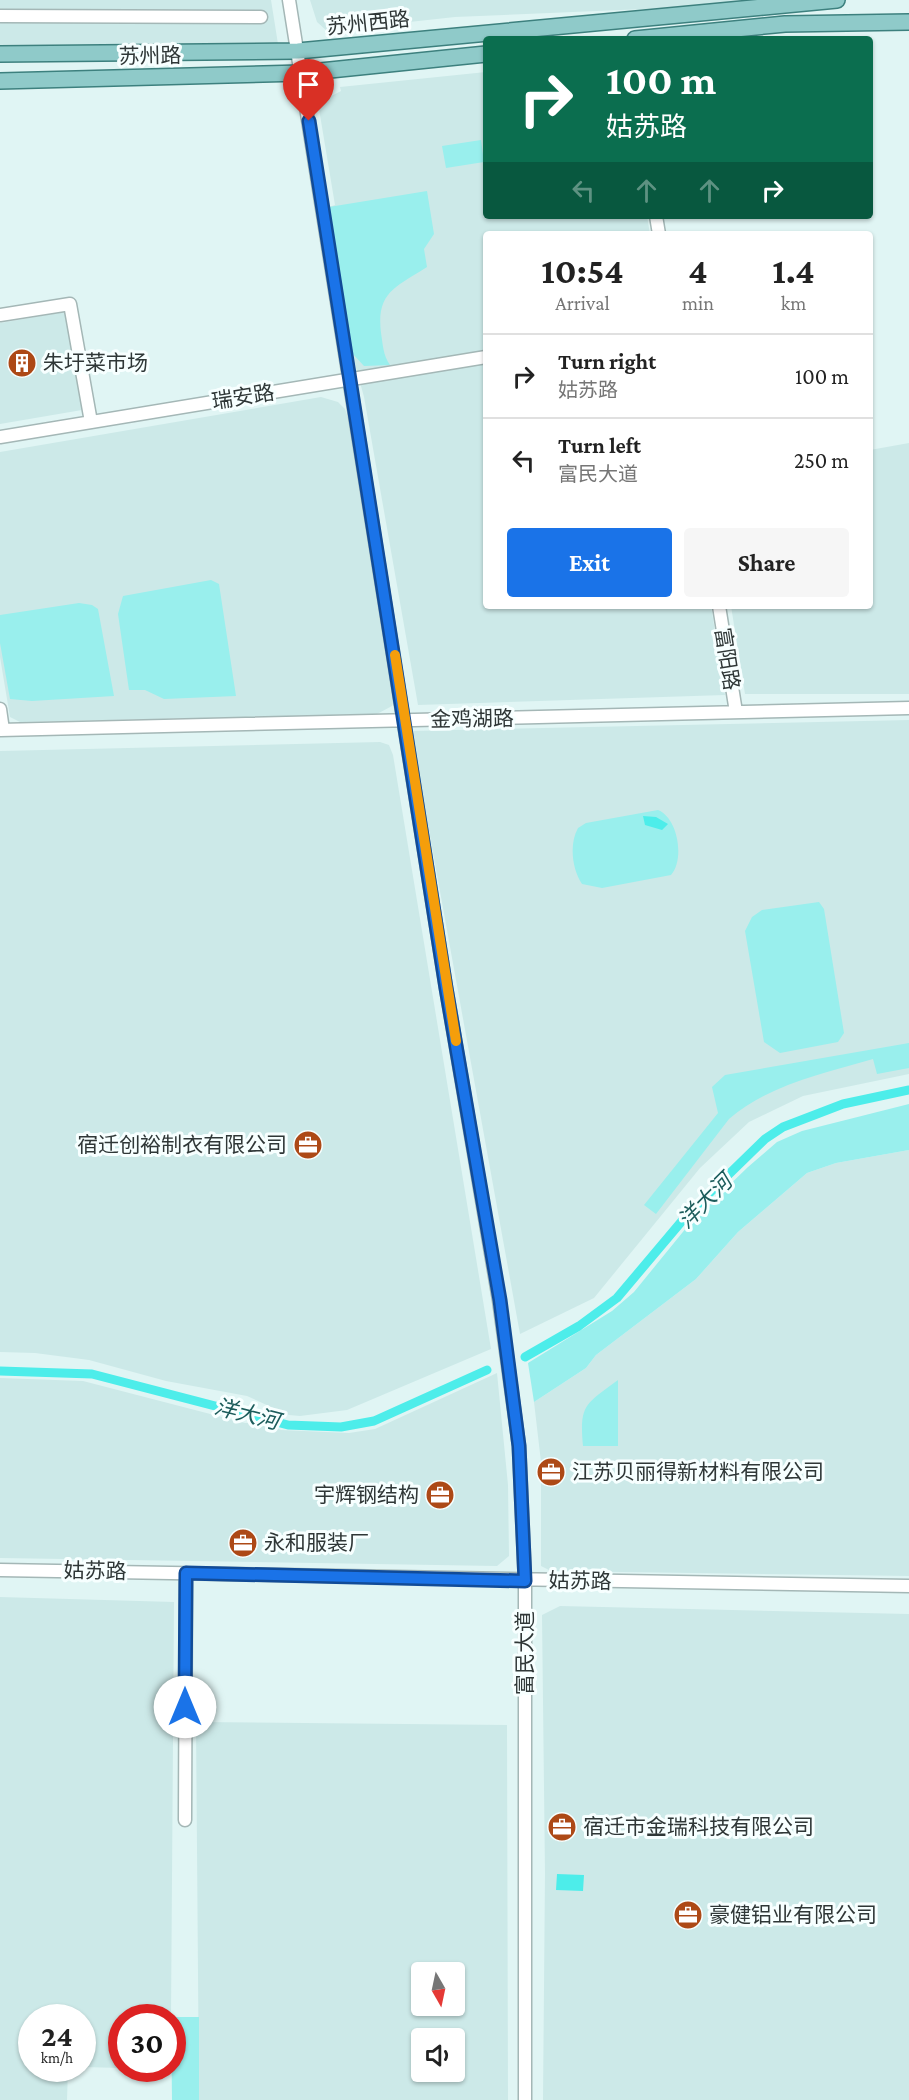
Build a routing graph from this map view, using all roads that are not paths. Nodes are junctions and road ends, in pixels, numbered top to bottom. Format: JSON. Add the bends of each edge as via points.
{"nodes":[{"id":1,"x":289,"y":0,"type":"edge"},
{"id":2,"x":837,"y":0,"type":"edge"},
{"id":3,"x":0,"y":16,"type":"edge"},
{"id":4,"x":261,"y":17,"type":"dead end"},
{"id":5,"x":909,"y":22,"type":"edge"},
{"id":6,"x":665,"y":36,"type":"edge"},
{"id":7,"x":298,"y":51,"type":"junction"},
{"id":8,"x":0,"y":54,"type":"edge"},
{"id":9,"x":483,"y":54,"type":"edge"},
{"id":10,"x":301,"y":73,"type":"junction"},
{"id":11,"x":0,"y":81,"type":"edge"},
{"id":12,"x":0,"y":315,"type":"edge"},
{"id":13,"x":483,"y":357,"type":"edge"},
{"id":14,"x":351,"y":379,"type":"junction"},
{"id":15,"x":91,"y":422,"type":"junction"},
{"id":16,"x":0,"y":437,"type":"edge"},
{"id":17,"x":719,"y":609,"type":"edge"},
{"id":18,"x":909,"y":708,"type":"edge"},
{"id":19,"x":0,"y":709,"type":"edge"},
{"id":20,"x":736,"y":712,"type":"junction"},
{"id":21,"x":406,"y":720,"type":"junction"},
{"id":22,"x":2,"y":730,"type":"edge"},
{"id":23,"x":0,"y":1569,"type":"edge"},
{"id":24,"x":186,"y":1573,"type":"junction"},
{"id":25,"x":525,"y":1581,"type":"junction"},
{"id":26,"x":909,"y":1586,"type":"edge"},
{"id":27,"x":185,"y":1820,"type":"dead end"},
{"id":28,"x":525,"y":2100,"type":"edge"}],
"edges":[{"from":1,"to":7,"type":"street","name":"富民大道"},
{"from":2,"to":7,"type":"main road","name":"苏州西路"},
{"from":3,"to":4,"type":"street"},
{"from":5,"to":6,"type":"main road","via":[[785,24]]},
{"from":7,"to":8,"type":"main road","name":"苏州路"},
{"from":7,"to":10,"type":"street","name":"富民大道"},
{"from":9,"to":10,"type":"main road","name":"苏州西路"},
{"from":10,"to":11,"type":"main road","name":"苏州路"},
{"from":10,"to":14,"type":"street","name":"富民大道"},
{"from":12,"to":15,"type":"street","via":[[70,304]]},
{"from":13,"to":14,"type":"street","name":"瑞安路"},
{"from":14,"to":15,"type":"street","name":"瑞安路"},
{"from":14,"to":21,"type":"street","name":"富民大道"},
{"from":15,"to":16,"type":"street","name":"瑞安路"},
{"from":17,"to":20,"type":"street","name":"富阳路"},
{"from":18,"to":20,"type":"street","name":"金鸡湖路"},
{"from":19,"to":22,"type":"street"},
{"from":20,"to":21,"type":"street","name":"金鸡湖路"},
{"from":21,"to":22,"type":"street","name":"金鸡湖路"},
{"from":21,"to":25,"type":"street","name":"富民大道","via":[[446,988],[500,1300],[519,1446]]},
{"from":23,"to":24,"type":"street","name":"姑苏路"},
{"from":24,"to":25,"type":"street","name":"姑苏路"},
{"from":24,"to":27,"type":"street"},
{"from":25,"to":26,"type":"street","name":"姑苏路"},
{"from":25,"to":28,"type":"street","name":"富民大道"}]}
